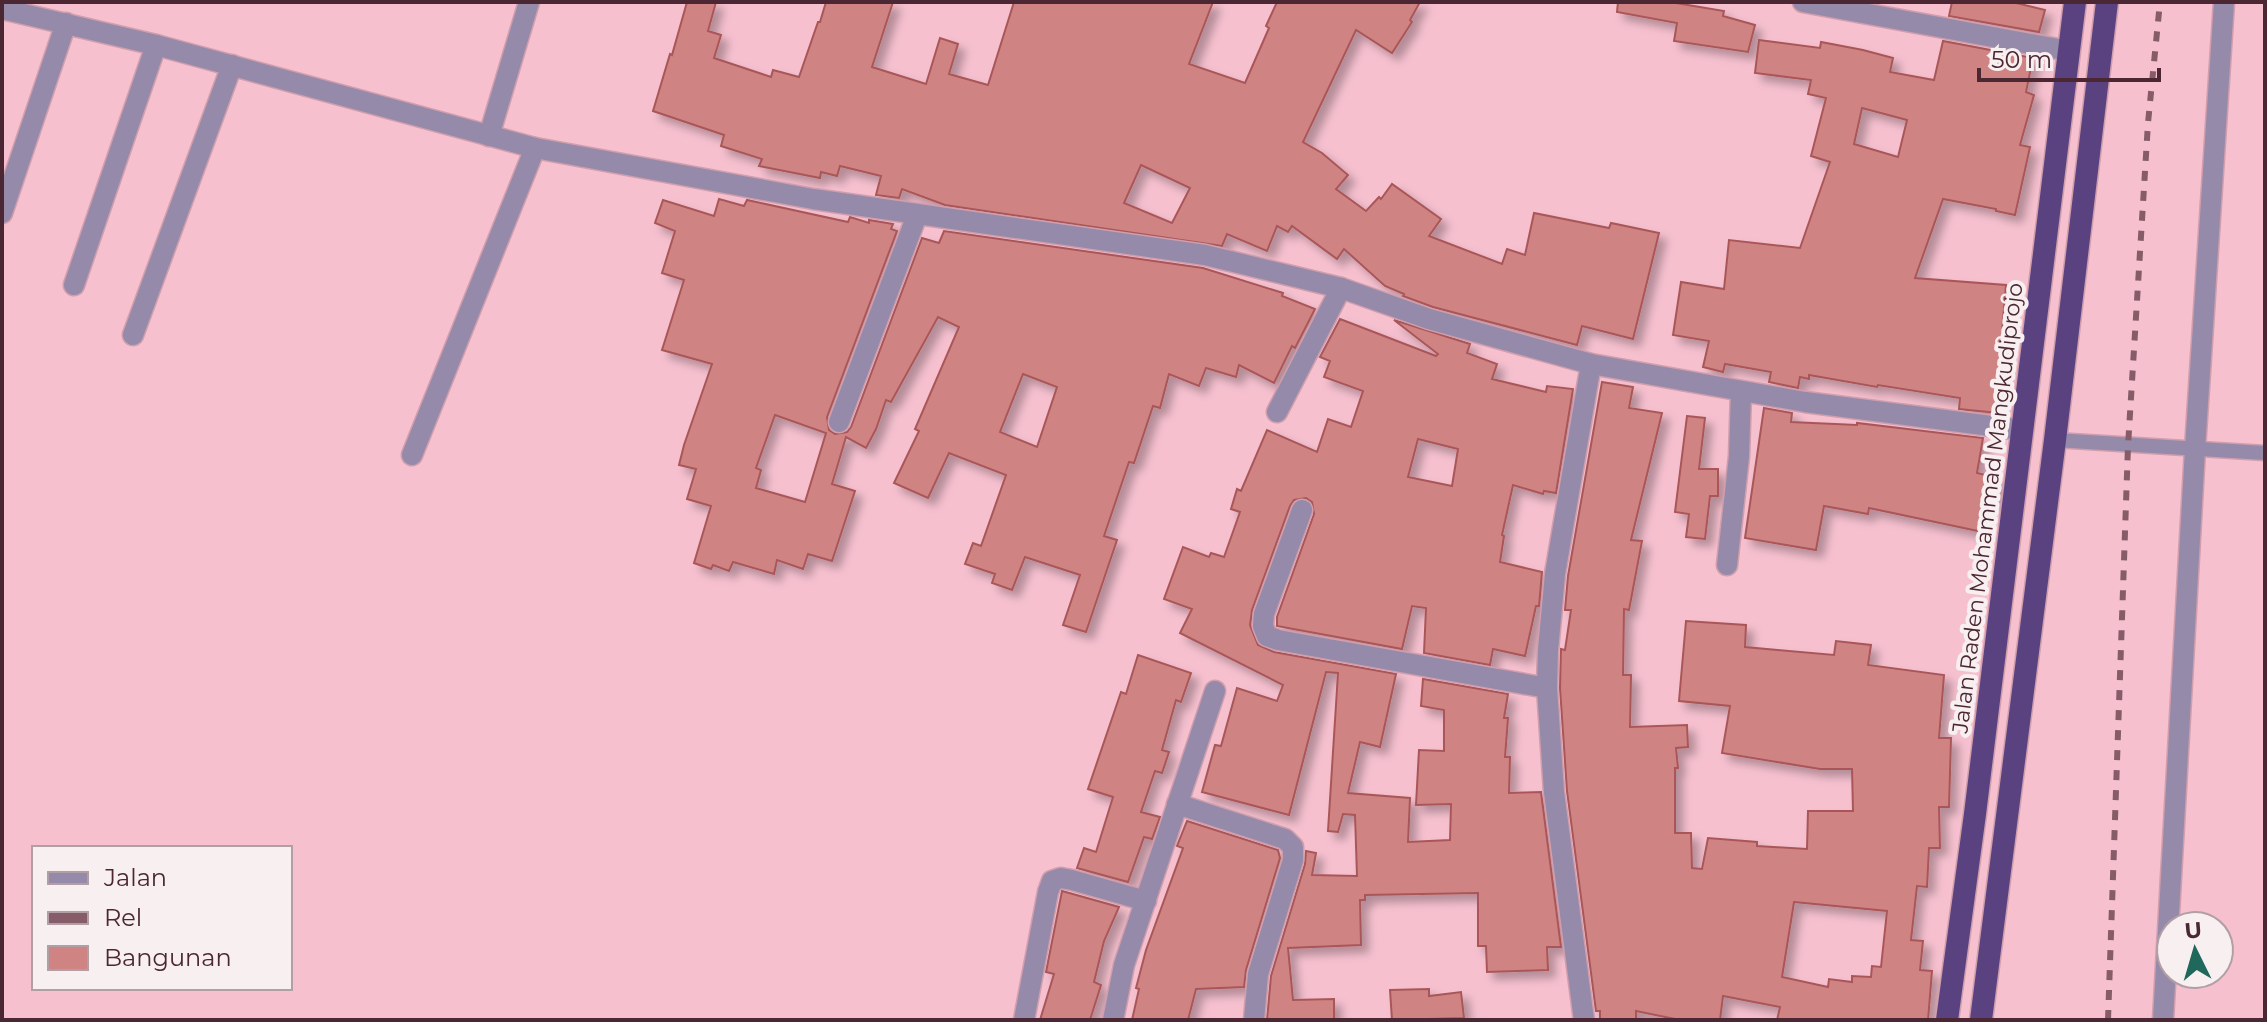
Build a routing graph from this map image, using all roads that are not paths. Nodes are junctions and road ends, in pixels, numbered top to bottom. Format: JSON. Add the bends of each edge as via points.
{"nodes":[{"id":1,"x":529,"y":2,"type":"edge"},
{"id":2,"x":1803,"y":2,"type":"edge"},
{"id":3,"x":2075,"y":2,"type":"edge"},
{"id":4,"x":2107,"y":2,"type":"edge"},
{"id":5,"x":2224,"y":2,"type":"edge"},
{"id":6,"x":2,"y":9,"type":"edge"},
{"id":7,"x":66,"y":23,"type":"junction"},
{"id":8,"x":156,"y":45,"type":"junction"},
{"id":9,"x":2069,"y":51,"type":"junction"},
{"id":10,"x":232,"y":65,"type":"junction"},
{"id":11,"x":489,"y":136,"type":"junction"},
{"id":12,"x":535,"y":148,"type":"junction"},
{"id":13,"x":2,"y":213,"type":"edge"},
{"id":14,"x":917,"y":215,"type":"junction"},
{"id":15,"x":74,"y":285,"type":"dead end"},
{"id":16,"x":1341,"y":288,"type":"junction"},
{"id":17,"x":133,"y":335,"type":"dead end"},
{"id":18,"x":1591,"y":364,"type":"junction"},
{"id":19,"x":1741,"y":392,"type":"junction"},
{"id":20,"x":1277,"y":412,"type":"dead end"},
{"id":21,"x":839,"y":422,"type":"dead end"},
{"id":22,"x":2022,"y":430,"type":"junction"},
{"id":23,"x":2055,"y":440,"type":"junction"},
{"id":24,"x":2195,"y":449,"type":"junction"},
{"id":25,"x":2265,"y":453,"type":"edge"},
{"id":26,"x":412,"y":455,"type":"dead end"},
{"id":27,"x":1302,"y":510,"type":"dead end"},
{"id":28,"x":1727,"y":565,"type":"dead end"},
{"id":29,"x":1547,"y":688,"type":"junction"},
{"id":30,"x":1215,"y":691,"type":"dead end"},
{"id":31,"x":1177,"y":804,"type":"junction"},
{"id":32,"x":1146,"y":901,"type":"junction"},
{"id":33,"x":1949,"y":997,"type":"junction"},
{"id":34,"x":1982,"y":1012,"type":"edge"},
{"id":35,"x":1024,"y":1020,"type":"edge"},
{"id":36,"x":1113,"y":1020,"type":"edge"},
{"id":37,"x":1254,"y":1020,"type":"edge"},
{"id":38,"x":1584,"y":1020,"type":"edge"},
{"id":39,"x":1947,"y":1020,"type":"edge"},
{"id":40,"x":2163,"y":1020,"type":"edge"}],
"edges":[{"from":1,"to":11,"type":"street"},
{"from":2,"to":9,"type":"street"},
{"from":3,"to":9,"type":"highway","name":"Jalan Raden Mohammad Mangkudiprojo"},
{"from":4,"to":23,"type":"highway"},
{"from":5,"to":24,"type":"street"},
{"from":6,"to":7,"type":"street"},
{"from":7,"to":8,"type":"street"},
{"from":7,"to":13,"type":"street"},
{"from":8,"to":10,"type":"street"},
{"from":8,"to":15,"type":"street"},
{"from":9,"to":22,"type":"highway","name":"Jalan Raden Mohammad Mangkudiprojo"},
{"from":10,"to":11,"type":"street"},
{"from":10,"to":17,"type":"street"},
{"from":11,"to":12,"type":"street"},
{"from":12,"to":14,"type":"street"},
{"from":12,"to":26,"type":"street"},
{"from":14,"to":16,"type":"street","via":[[1205,255]]},
{"from":14,"to":21,"type":"street"},
{"from":16,"to":18,"type":"street","via":[[1429,319]]},
{"from":16,"to":20,"type":"street"},
{"from":18,"to":19,"type":"street"},
{"from":18,"to":29,"type":"street","via":[[1551,600]]},
{"from":19,"to":22,"type":"street"},
{"from":19,"to":28,"type":"street"},
{"from":22,"to":33,"type":"highway","name":"Jalan Raden Mohammad Mangkudiprojo"},
{"from":23,"to":24,"type":"lane"},
{"from":23,"to":34,"type":"highway"},
{"from":24,"to":25,"type":"lane"},
{"from":24,"to":40,"type":"street"},
{"from":27,"to":29,"type":"street","via":[[1264,614],[1267,636]]},
{"from":29,"to":38,"type":"street","via":[[1554,792]]},
{"from":30,"to":31,"type":"street"},
{"from":31,"to":32,"type":"street"},
{"from":31,"to":37,"type":"street","via":[[1285,839],[1293,847],[1258,974]]},
{"from":32,"to":35,"type":"street","via":[[1072,880],[1052,881]]},
{"from":32,"to":36,"type":"street","via":[[1124,965]]},
{"from":33,"to":34,"type":"highway","via":[[1962,1008]]},
{"from":33,"to":39,"type":"highway","name":"Jalan Raden Mohammad Mangkudiprojo"}]}
